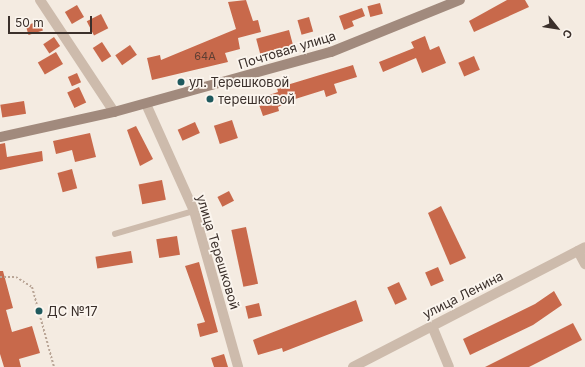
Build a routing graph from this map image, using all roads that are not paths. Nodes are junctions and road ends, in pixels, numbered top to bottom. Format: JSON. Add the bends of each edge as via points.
{"nodes":[{"id":1,"x":40,"y":0,"type":"edge"},
{"id":2,"x":460,"y":0,"type":"edge"},
{"id":3,"x":146,"y":104,"type":"junction"},
{"id":4,"x":114,"y":112,"type":"junction"},
{"id":5,"x":0,"y":137,"type":"edge"},
{"id":6,"x":194,"y":211,"type":"junction"},
{"id":7,"x":115,"y":234,"type":"dead end"},
{"id":8,"x":582,"y":249,"type":"edge"},
{"id":9,"x":585,"y":264,"type":"edge"},
{"id":10,"x":432,"y":326,"type":"junction"},
{"id":11,"x":238,"y":367,"type":"edge"},
{"id":12,"x":353,"y":367,"type":"edge"},
{"id":13,"x":449,"y":367,"type":"edge"}],
"edges":[{"from":1,"to":4,"type":"street"},
{"from":2,"to":3,"type":"main road","name":"Почтовая улица","via":[[331,52]]},
{"from":3,"to":4,"type":"main road","name":"Почтовая улица"},
{"from":3,"to":6,"type":"street","name":"улица Терешковой"},
{"from":4,"to":5,"type":"main road","name":"Почтовая улица"},
{"from":6,"to":7,"type":"lane"},
{"from":6,"to":11,"type":"street","name":"улица Терешковой"},
{"from":8,"to":9,"type":"street"},
{"from":8,"to":10,"type":"street","name":"улица Ленина"},
{"from":10,"to":12,"type":"street","name":"улица Ленина"},
{"from":10,"to":13,"type":"street"}]}
